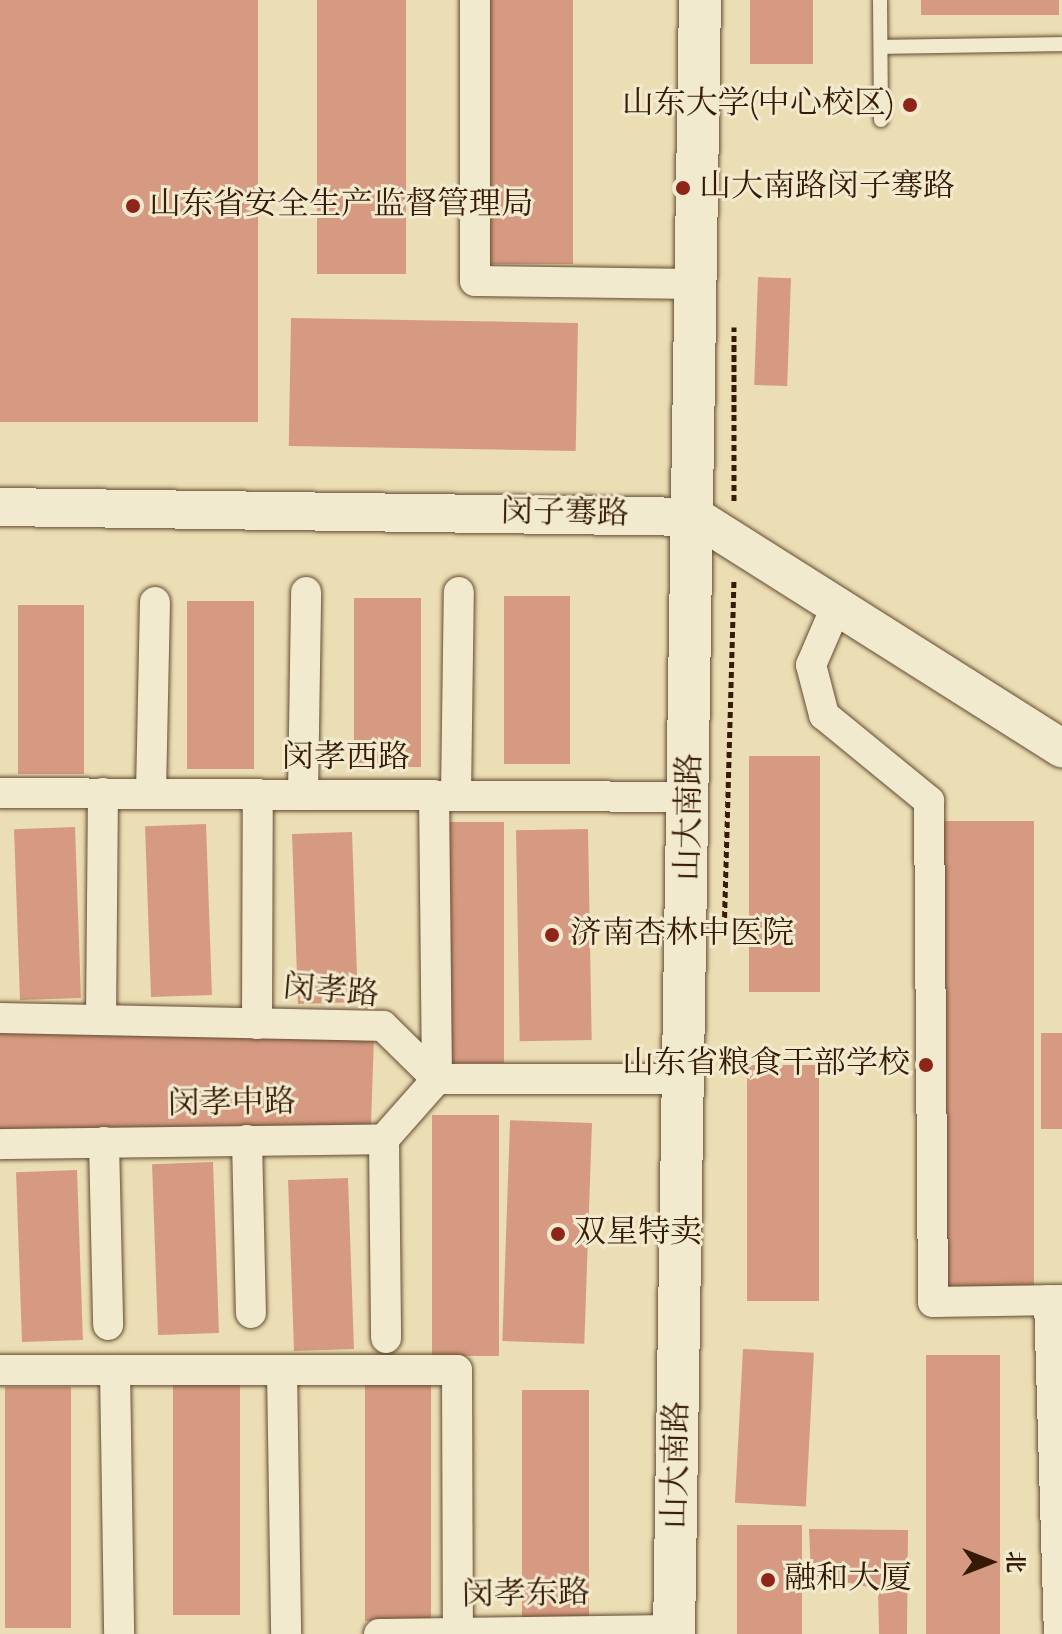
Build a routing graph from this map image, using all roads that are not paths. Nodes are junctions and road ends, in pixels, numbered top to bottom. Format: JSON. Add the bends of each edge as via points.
{"nodes":[{"id":1,"x":475,"y":0,"type":"edge"},
{"id":2,"x":700,"y":0,"type":"edge"},
{"id":3,"x":880,"y":0,"type":"edge"},
{"id":4,"x":1062,"y":44,"type":"edge"},
{"id":5,"x":881,"y":47,"type":"junction"},
{"id":6,"x":881,"y":120,"type":"dead end"},
{"id":7,"x":698,"y":284,"type":"junction"},
{"id":8,"x":0,"y":507,"type":"edge"},
{"id":9,"x":696,"y":517,"type":"junction"},
{"id":10,"x":306,"y":592,"type":"dead end"},
{"id":11,"x":459,"y":592,"type":"dead end"},
{"id":12,"x":155,"y":602,"type":"dead end"},
{"id":13,"x":836,"y":607,"type":"junction"},
{"id":14,"x":1062,"y":748,"type":"edge"},
{"id":15,"x":0,"y":793,"type":"edge"},
{"id":16,"x":103,"y":793,"type":"junction"},
{"id":17,"x":151,"y":793,"type":"junction"},
{"id":18,"x":258,"y":794,"type":"junction"},
{"id":19,"x":303,"y":794,"type":"junction"},
{"id":20,"x":445,"y":795,"type":"junction"},
{"id":21,"x":692,"y":797,"type":"junction"},
{"id":22,"x":0,"y":1018,"type":"edge"},
{"id":23,"x":101,"y":1020,"type":"junction"},
{"id":24,"x":257,"y":1024,"type":"junction"},
{"id":25,"x":437,"y":1079,"type":"junction"},
{"id":26,"x":686,"y":1079,"type":"junction"},
{"id":27,"x":384,"y":1139,"type":"junction"},
{"id":28,"x":247,"y":1140,"type":"junction"},
{"id":29,"x":104,"y":1142,"type":"junction"},
{"id":30,"x":0,"y":1144,"type":"edge"},
{"id":31,"x":1056,"y":1300,"type":"edge"},
{"id":32,"x":251,"y":1313,"type":"dead end"},
{"id":33,"x":108,"y":1325,"type":"dead end"},
{"id":34,"x":386,"y":1338,"type":"dead end"},
{"id":35,"x":0,"y":1370,"type":"edge"},
{"id":36,"x":115,"y":1370,"type":"junction"},
{"id":37,"x":282,"y":1370,"type":"junction"},
{"id":38,"x":674,"y":1632,"type":"edge"},
{"id":39,"x":119,"y":1634,"type":"edge"},
{"id":40,"x":286,"y":1634,"type":"edge"},
{"id":41,"x":379,"y":1634,"type":"edge"},
{"id":42,"x":458,"y":1634,"type":"edge"},
{"id":43,"x":1059,"y":1634,"type":"edge"}],
"edges":[{"from":1,"to":7,"type":"street","via":[[475,281]]},
{"from":2,"to":7,"type":"main road","name":"山大南路"},
{"from":3,"to":5,"type":"lane"},
{"from":4,"to":5,"type":"lane"},
{"from":5,"to":6,"type":"lane"},
{"from":7,"to":9,"type":"main road","name":"山大南路"},
{"from":8,"to":9,"type":"street","name":"闵子骞路"},
{"from":9,"to":13,"type":"street"},
{"from":9,"to":21,"type":"main road","name":"山大南路"},
{"from":10,"to":19,"type":"street"},
{"from":11,"to":20,"type":"street"},
{"from":12,"to":17,"type":"street"},
{"from":13,"to":14,"type":"street"},
{"from":13,"to":31,"type":"street","via":[[811,665],[824,715],[929,801],[933,1302]]},
{"from":15,"to":16,"type":"street","name":"闵孝西路"},
{"from":16,"to":17,"type":"street","name":"闵孝西路"},
{"from":16,"to":23,"type":"street"},
{"from":17,"to":18,"type":"street","name":"闵孝西路"},
{"from":18,"to":19,"type":"street","name":"闵孝西路"},
{"from":18,"to":24,"type":"street"},
{"from":19,"to":20,"type":"street","name":"闵孝西路"},
{"from":20,"to":21,"type":"street","name":"闵孝西路"},
{"from":20,"to":25,"type":"street"},
{"from":21,"to":26,"type":"main road","name":"山大南路"},
{"from":22,"to":23,"type":"street","name":"闵孝路"},
{"from":23,"to":24,"type":"street","name":"闵孝路"},
{"from":24,"to":25,"type":"street","name":"闵孝路","via":[[383,1026]]},
{"from":25,"to":26,"type":"street"},
{"from":25,"to":27,"type":"street"},
{"from":26,"to":38,"type":"main road","name":"山大南路"},
{"from":27,"to":28,"type":"street","name":"闵孝中路"},
{"from":27,"to":34,"type":"street"},
{"from":28,"to":29,"type":"street","name":"闵孝中路"},
{"from":28,"to":32,"type":"street"},
{"from":29,"to":30,"type":"street","name":"闵孝中路"},
{"from":29,"to":33,"type":"street"},
{"from":31,"to":43,"type":"street"},
{"from":35,"to":36,"type":"street"},
{"from":36,"to":37,"type":"street"},
{"from":36,"to":39,"type":"street"},
{"from":37,"to":40,"type":"street"},
{"from":37,"to":42,"type":"street","via":[[457,1370]]},
{"from":38,"to":42,"type":"street","name":"闵孝东路"},
{"from":41,"to":42,"type":"street","name":"闵孝东路"}]}
